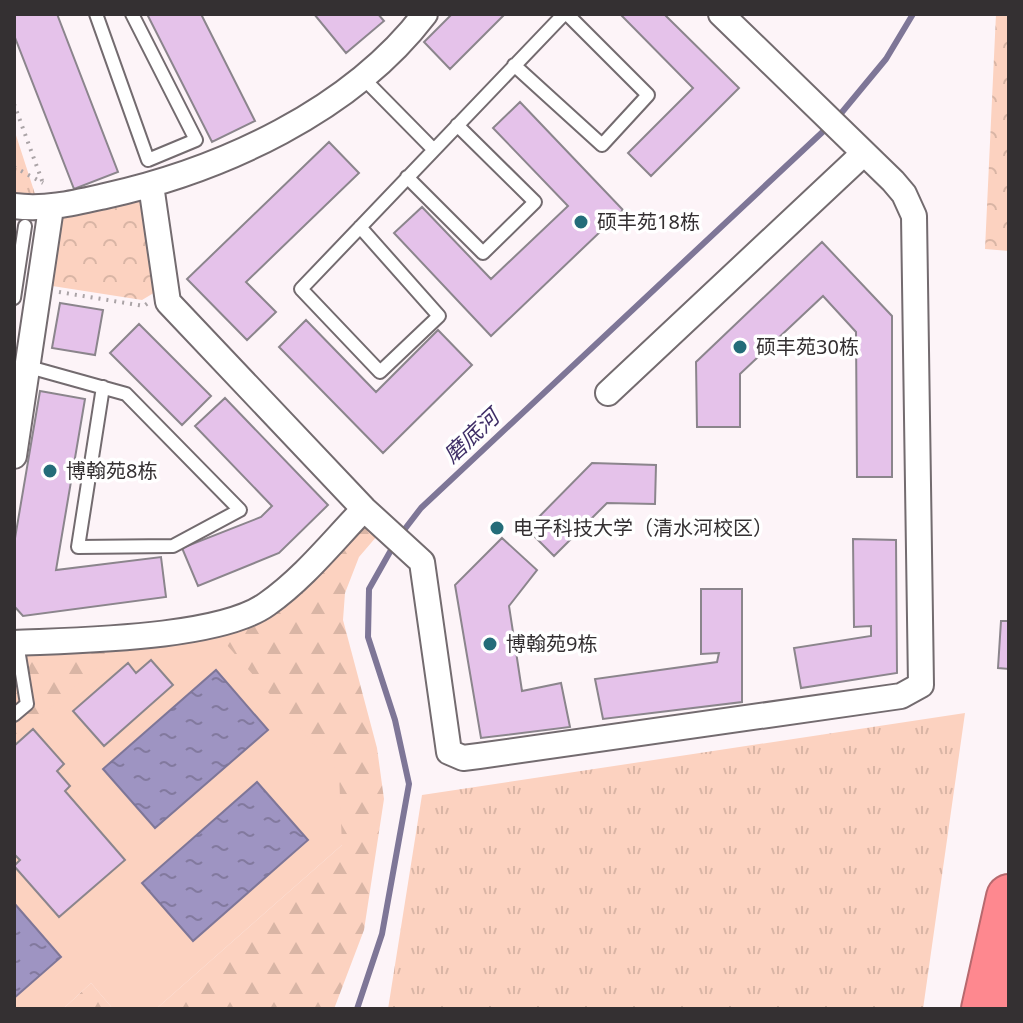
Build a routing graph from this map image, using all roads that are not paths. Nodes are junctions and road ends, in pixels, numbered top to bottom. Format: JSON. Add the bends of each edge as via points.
{"nodes":[{"id":1,"x":96,"y":14,"type":"edge"},
{"id":2,"x":132,"y":14,"type":"edge"},
{"id":3,"x":425,"y":14,"type":"edge"},
{"id":4,"x":565,"y":14,"type":"edge"},
{"id":5,"x":721,"y":14,"type":"edge"},
{"id":6,"x":514,"y":65,"type":"junction"},
{"id":7,"x":363,"y":78,"type":"junction"},
{"id":8,"x":457,"y":125,"type":"junction"},
{"id":9,"x":857,"y":146,"type":"junction"},
{"id":10,"x":433,"y":149,"type":"junction"},
{"id":11,"x":407,"y":177,"type":"junction"},
{"id":12,"x":151,"y":185,"type":"junction"},
{"id":13,"x":51,"y":208,"type":"junction"},
{"id":14,"x":20,"y":216,"type":"edge"},
{"id":15,"x":360,"y":227,"type":"junction"},
{"id":16,"x":14,"y":298,"type":"edge"},
{"id":17,"x":29,"y":367,"type":"junction"},
{"id":18,"x":103,"y":387,"type":"junction"},
{"id":19,"x":608,"y":393,"type":"dead end"},
{"id":20,"x":14,"y":456,"type":"edge"},
{"id":21,"x":370,"y":514,"type":"junction"},
{"id":22,"x":16,"y":643,"type":"edge"},
{"id":23,"x":14,"y":715,"type":"edge"},
{"id":24,"x":1009,"y":897,"type":"edge"},
{"id":25,"x":1009,"y":961,"type":"edge"},
{"id":26,"x":984,"y":1009,"type":"edge"},
{"id":27,"x":1006,"y":1009,"type":"edge"}],
"edges":[{"from":1,"to":2,"type":"lane","via":[[148,160],[196,140]]},
{"from":3,"to":7,"type":"street"},
{"from":4,"to":6,"type":"lane"},
{"from":4,"to":6,"type":"lane","via":[[648,95],[602,145]]},
{"from":5,"to":9,"type":"street"},
{"from":6,"to":8,"type":"lane"},
{"from":7,"to":10,"type":"lane"},
{"from":7,"to":12,"type":"street","via":[[298,122]]},
{"from":8,"to":10,"type":"lane"},
{"from":8,"to":11,"type":"lane","via":[[535,202],[483,253]]},
{"from":9,"to":19,"type":"street"},
{"from":9,"to":21,"type":"street","via":[[904,194],[914,216],[921,685],[901,696],[463,758],[449,752],[422,562]]},
{"from":10,"to":11,"type":"lane"},
{"from":11,"to":15,"type":"lane"},
{"from":12,"to":13,"type":"street"},
{"from":12,"to":21,"type":"street","via":[[168,302]]},
{"from":13,"to":14,"type":"street"},
{"from":13,"to":17,"type":"street"},
{"from":14,"to":16,"type":"lane"},
{"from":15,"to":15,"type":"lane","via":[[301,289],[380,372],[439,316]]},
{"from":17,"to":18,"type":"lane"},
{"from":17,"to":20,"type":"street"},
{"from":18,"to":18,"type":"lane","via":[[126,394],[240,510],[173,546],[78,547]]},
{"from":21,"to":22,"type":"street","via":[[290,586],[245,616],[149,633]]},
{"from":22,"to":23,"type":"lane","via":[[27,704]]},
{"from":24,"to":26,"type":"highway"},
{"from":25,"to":27,"type":"highway"}]}
